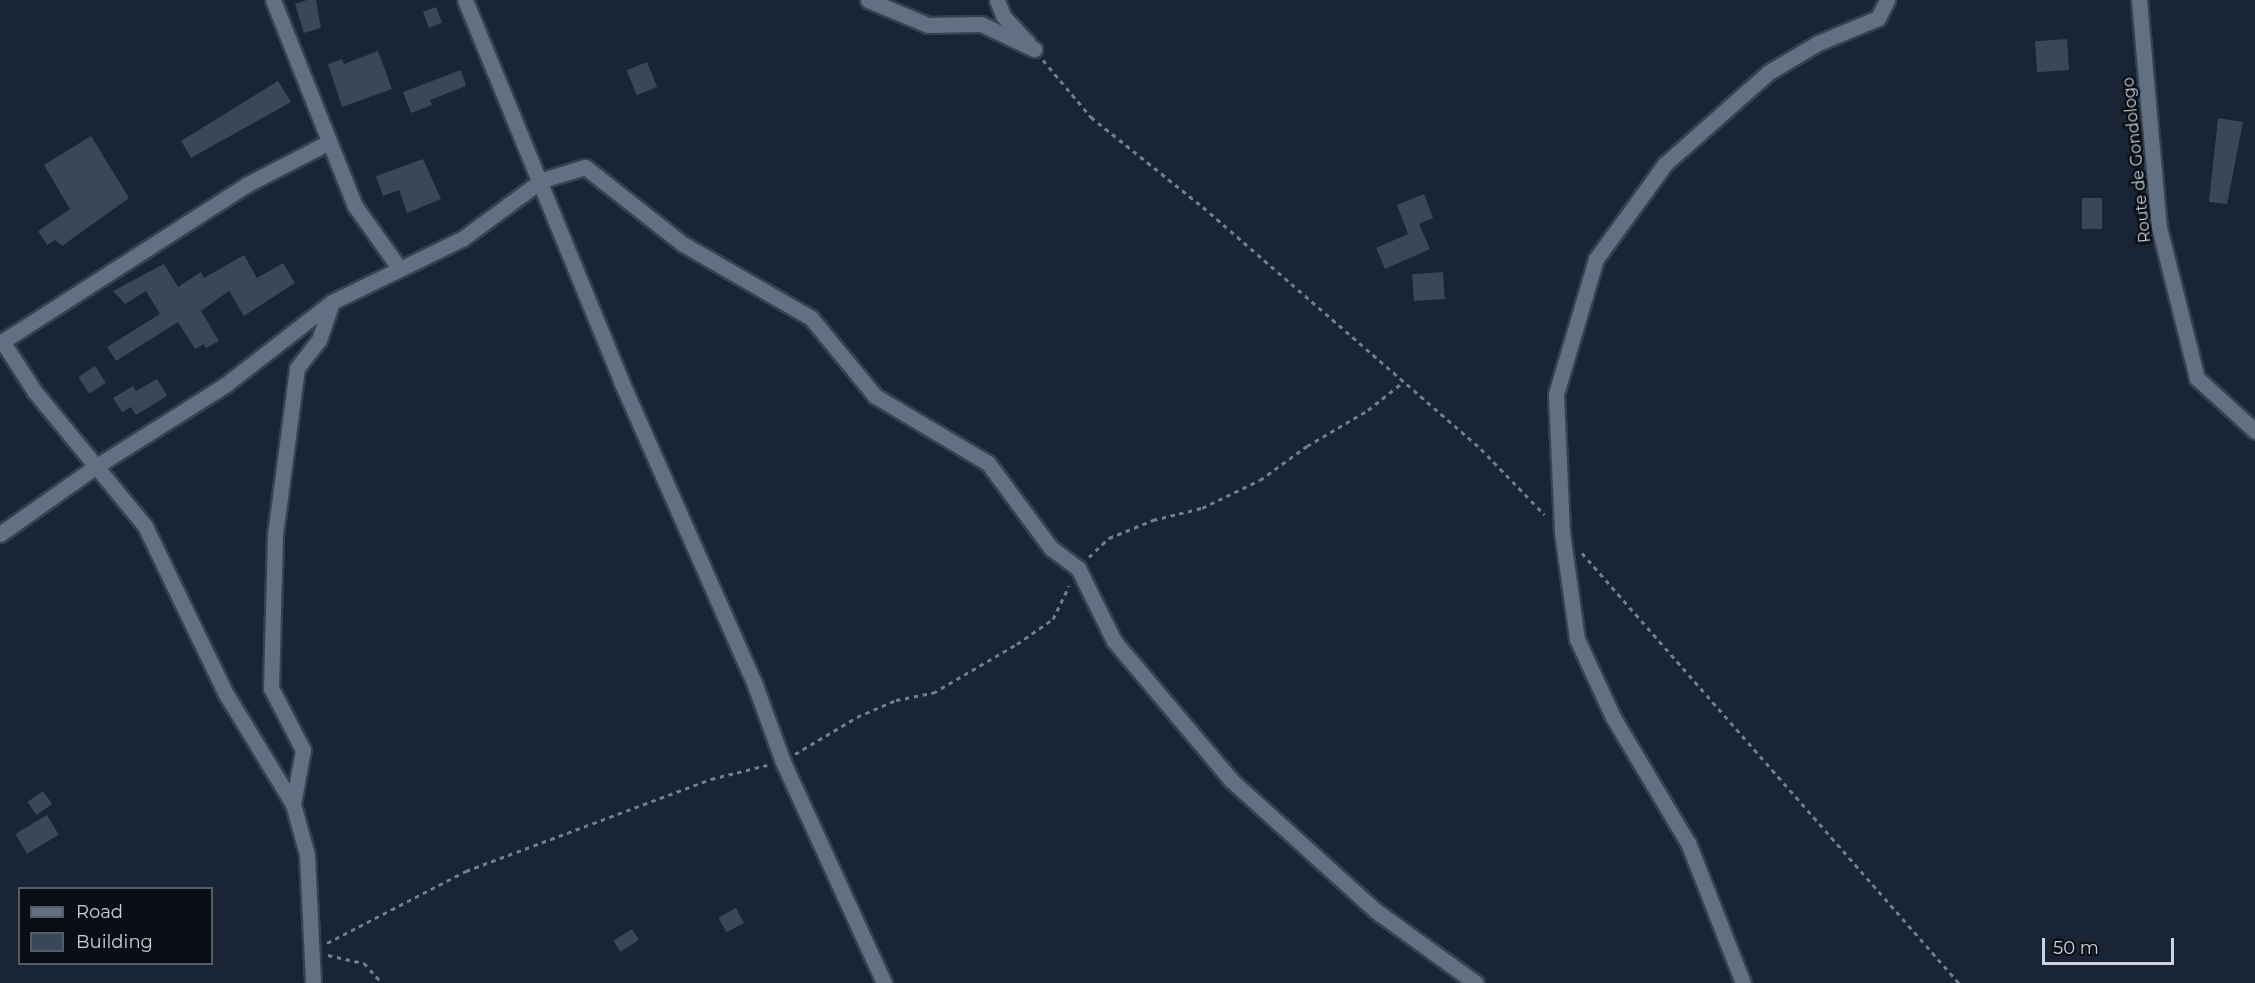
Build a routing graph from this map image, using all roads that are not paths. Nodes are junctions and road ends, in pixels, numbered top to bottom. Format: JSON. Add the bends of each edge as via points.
{"nodes":[{"id":1,"x":273,"y":0,"type":"edge"},
{"id":2,"x":465,"y":0,"type":"edge"},
{"id":3,"x":868,"y":0,"type":"edge"},
{"id":4,"x":997,"y":0,"type":"edge"},
{"id":5,"x":1887,"y":0,"type":"edge"},
{"id":6,"x":2139,"y":0,"type":"edge"},
{"id":7,"x":329,"y":141,"type":"junction"},
{"id":8,"x":542,"y":180,"type":"junction"},
{"id":9,"x":400,"y":269,"type":"junction"},
{"id":10,"x":332,"y":303,"type":"junction"},
{"id":11,"x":1,"y":342,"type":"edge"},
{"id":12,"x":2255,"y":431,"type":"edge"},
{"id":13,"x":95,"y":467,"type":"junction"},
{"id":14,"x":0,"y":534,"type":"edge"},
{"id":15,"x":293,"y":804,"type":"junction"},
{"id":16,"x":313,"y":983,"type":"edge"},
{"id":17,"x":884,"y":983,"type":"edge"},
{"id":18,"x":1476,"y":983,"type":"edge"},
{"id":19,"x":1743,"y":983,"type":"edge"}],
"edges":[{"from":1,"to":7,"type":"street"},
{"from":2,"to":8,"type":"street"},
{"from":3,"to":4,"type":"street","via":[[928,25],[981,24],[1034,49],[1003,16]]},
{"from":5,"to":19,"type":"street","via":[[1878,18],[1818,43],[1769,72],[1665,164],[1596,259],[1556,394],[1562,532],[1576,639],[1613,717],[1688,843]]},
{"from":6,"to":12,"type":"street","name":"Route de Gondologo","via":[[2159,227],[2197,378]]},
{"from":7,"to":9,"type":"street","via":[[355,206]]},
{"from":7,"to":11,"type":"street","via":[[246,185]]},
{"from":8,"to":9,"type":"street","via":[[462,239]]},
{"from":8,"to":17,"type":"street","via":[[621,381],[755,685],[783,762]]},
{"from":8,"to":18,"type":"street","via":[[585,167],[683,244],[811,318],[875,396],[988,463],[1051,548],[1078,567],[1114,641],[1231,780],[1376,911]]},
{"from":9,"to":10,"type":"street"},
{"from":10,"to":13,"type":"street","via":[[225,385]]},
{"from":10,"to":15,"type":"street","via":[[319,340],[297,368],[275,535],[271,688],[303,750]]},
{"from":11,"to":13,"type":"street"},
{"from":13,"to":14,"type":"street"},
{"from":13,"to":15,"type":"street","via":[[145,526],[226,694]]},
{"from":15,"to":16,"type":"street","via":[[307,855]]}]}
